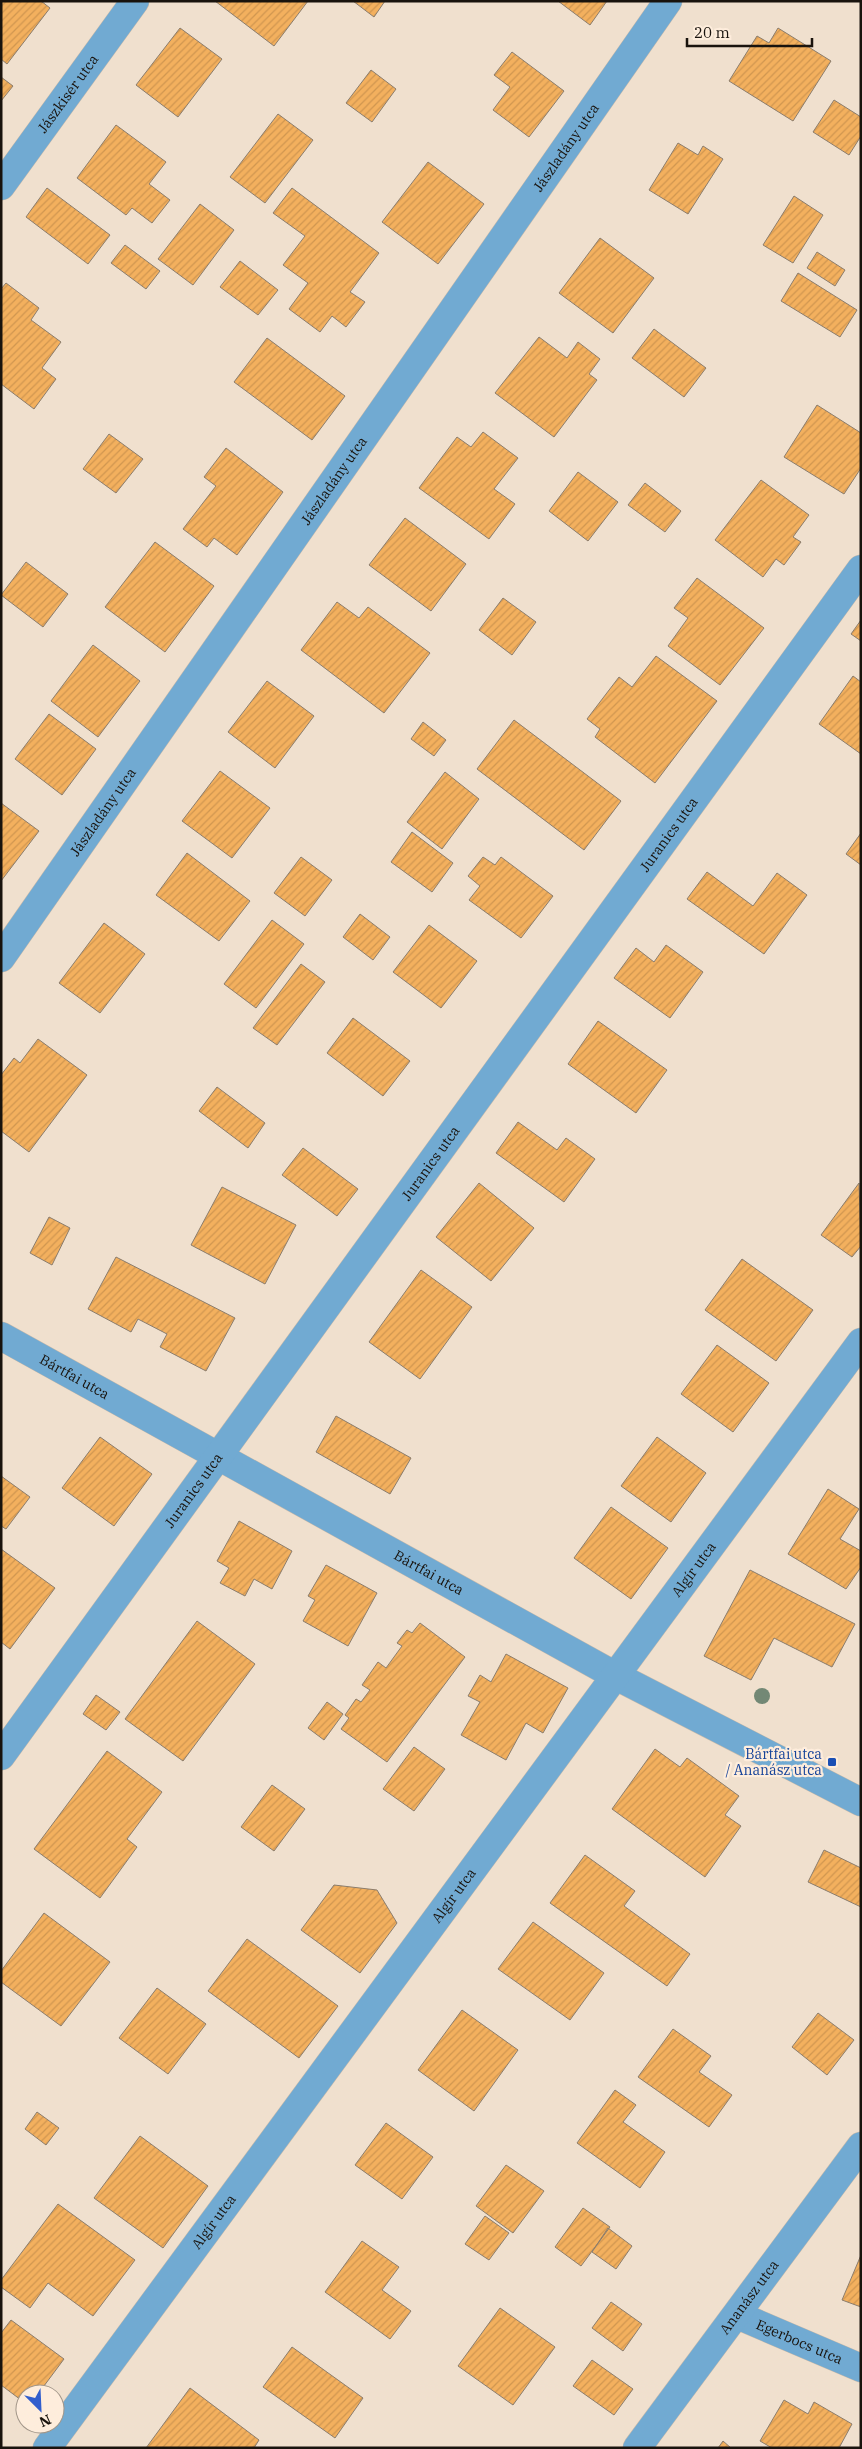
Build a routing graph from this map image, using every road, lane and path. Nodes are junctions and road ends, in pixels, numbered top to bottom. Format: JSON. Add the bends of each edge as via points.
{"nodes":[{"id":1,"x":135,"y":1,"type":"edge"},
{"id":2,"x":668,"y":1,"type":"edge"},
{"id":3,"x":1,"y":186,"type":"edge"},
{"id":4,"x":861,"y":569,"type":"edge"},
{"id":5,"x":1,"y":958,"type":"edge"},
{"id":6,"x":1,"y":1336,"type":"edge"},
{"id":7,"x":861,"y":1342,"type":"edge"},
{"id":8,"x":220,"y":1456,"type":"junction"},
{"id":9,"x":616,"y":1676,"type":"junction"},
{"id":10,"x":1,"y":1756,"type":"edge"},
{"id":11,"x":861,"y":1802,"type":"edge"},
{"id":12,"x":861,"y":2146,"type":"edge"},
{"id":13,"x":737,"y":2315,"type":"junction"},
{"id":14,"x":861,"y":2368,"type":"edge"},
{"id":15,"x":47,"y":2448,"type":"edge"},
{"id":16,"x":637,"y":2448,"type":"edge"}],
"edges":[{"from":1,"to":3,"type":"street","name":"Jászkisér utca"},
{"from":2,"to":5,"type":"street","name":"Jászladány utca"},
{"from":4,"to":8,"type":"street","name":"Juranics utca"},
{"from":6,"to":8,"type":"street","name":"Bártfai utca"},
{"from":7,"to":9,"type":"street","name":"Algír utca"},
{"from":8,"to":9,"type":"street","name":"Bártfai utca"},
{"from":8,"to":10,"type":"street","name":"Juranics utca"},
{"from":9,"to":11,"type":"street","name":"Bártfai utca"},
{"from":9,"to":15,"type":"street","name":"Algír utca"},
{"from":12,"to":13,"type":"street","name":"Ananász utca"},
{"from":13,"to":14,"type":"street","name":"Egerbocs utca"},
{"from":13,"to":16,"type":"street","name":"Ananász utca"}]}
